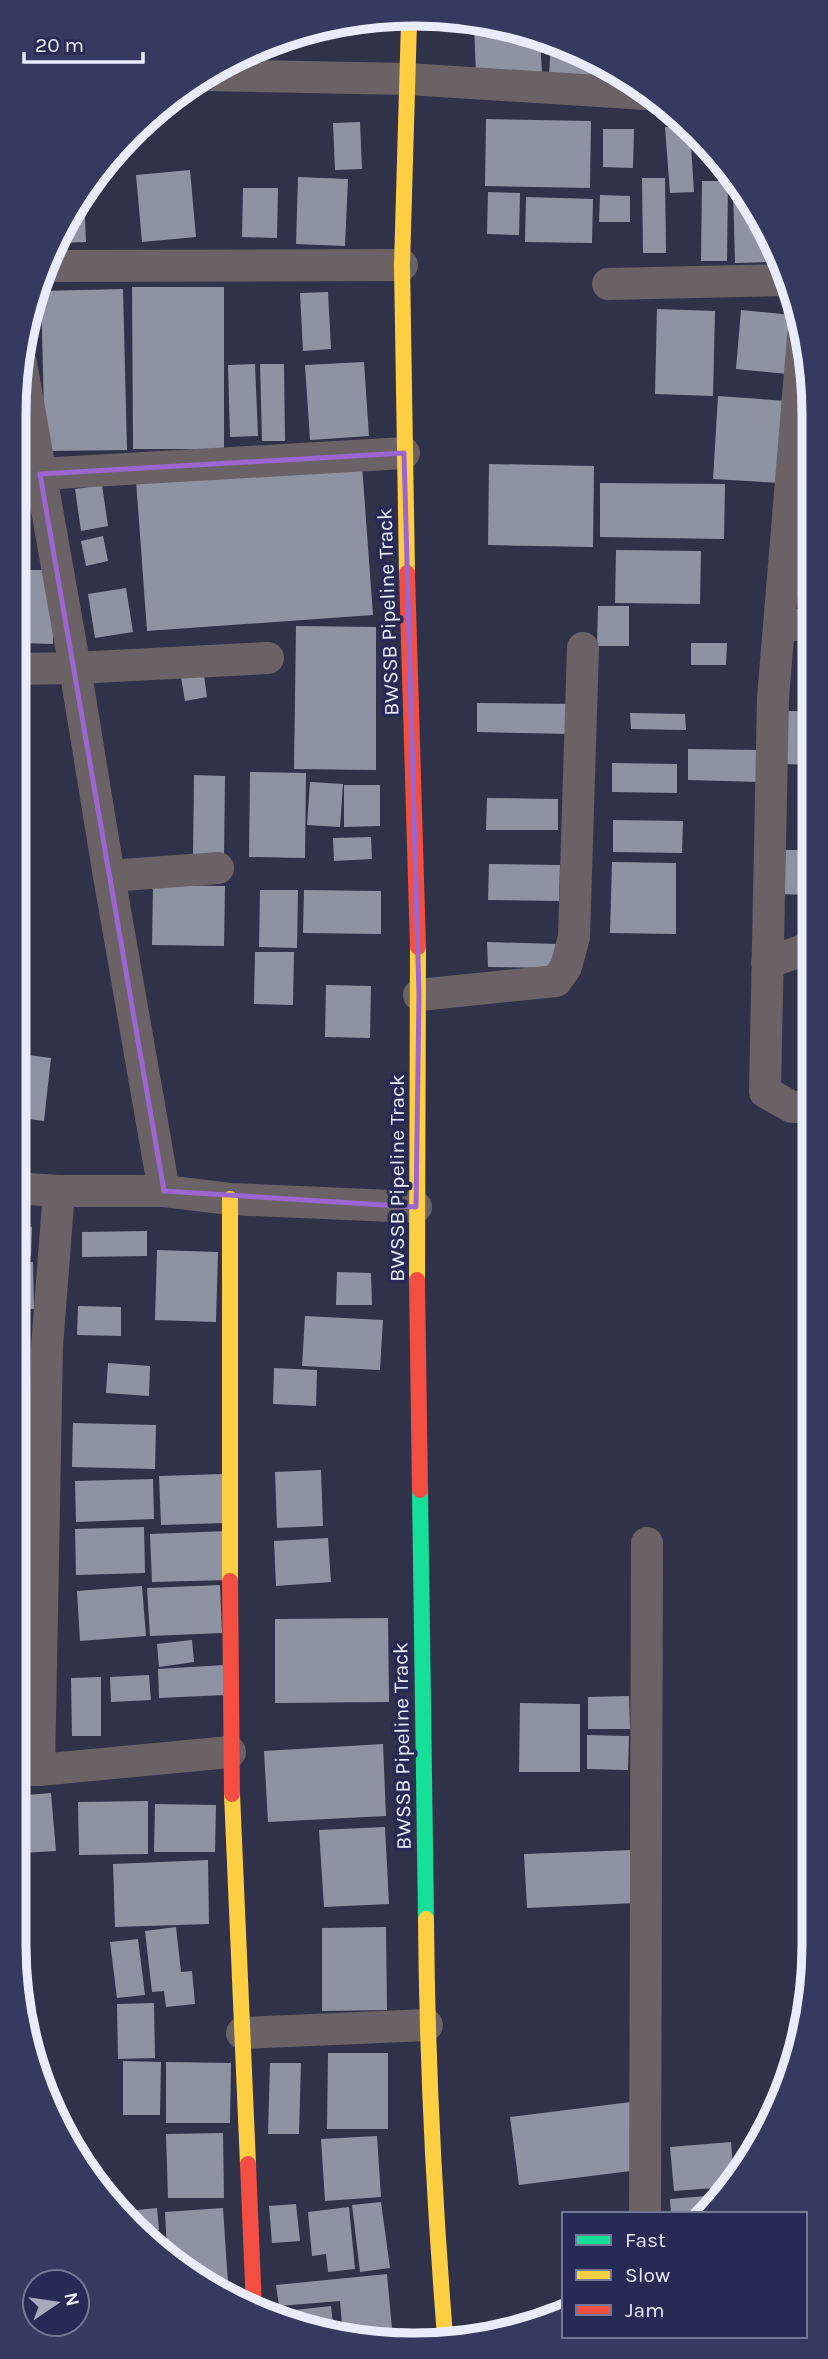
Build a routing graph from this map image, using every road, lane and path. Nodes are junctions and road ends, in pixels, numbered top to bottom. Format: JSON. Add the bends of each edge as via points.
{"nodes":[{"id":1,"x":409,"y":26,"type":"edge"},
{"id":2,"x":225,"y":75,"type":"edge"},
{"id":3,"x":407,"y":79,"type":"junction"},
{"id":4,"x":631,"y":93,"type":"edge"},
{"id":5,"x":402,"y":265,"type":"junction"},
{"id":6,"x":56,"y":266,"type":"edge"},
{"id":7,"x":778,"y":280,"type":"edge"},
{"id":8,"x":608,"y":284,"type":"dead end"},
{"id":9,"x":800,"y":377,"type":"edge"},
{"id":10,"x":404,"y":453,"type":"junction"},
{"id":11,"x":26,"y":456,"type":"edge"},
{"id":12,"x":27,"y":474,"type":"edge"},
{"id":13,"x":779,"y":625,"type":"junction"},
{"id":14,"x":802,"y":625,"type":"edge"},
{"id":15,"x":583,"y":648,"type":"dead end"},
{"id":16,"x":268,"y":658,"type":"dead end"},
{"id":17,"x":75,"y":668,"type":"junction"},
{"id":18,"x":26,"y":669,"type":"edge"},
{"id":19,"x":218,"y":868,"type":"dead end"},
{"id":20,"x":108,"y":876,"type":"junction"},
{"id":21,"x":802,"y":951,"type":"edge"},
{"id":22,"x":767,"y":963,"type":"junction"},
{"id":23,"x":419,"y":995,"type":"junction"},
{"id":24,"x":802,"y":1107,"type":"edge"},
{"id":25,"x":26,"y":1189,"type":"edge"},
{"id":26,"x":59,"y":1191,"type":"junction"},
{"id":27,"x":164,"y":1191,"type":"junction"},
{"id":28,"x":230,"y":1199,"type":"junction"},
{"id":29,"x":416,"y":1207,"type":"junction"},
{"id":30,"x":647,"y":1543,"type":"dead end"},
{"id":31,"x":230,"y":1752,"type":"junction"},
{"id":32,"x":26,"y":1770,"type":"edge"},
{"id":33,"x":427,"y":2025,"type":"junction"},
{"id":34,"x":242,"y":2033,"type":"junction"},
{"id":35,"x":645,"y":2212,"type":"edge"},
{"id":36,"x":254,"y":2298,"type":"edge"},
{"id":37,"x":445,"y":2331,"type":"edge"}],
"edges":[{"from":1,"to":3,"type":"street","name":"BWSSB Pipeline Track"},
{"from":2,"to":3,"type":"street"},
{"from":3,"to":4,"type":"street"},
{"from":3,"to":5,"type":"street","name":"BWSSB Pipeline Track"},
{"from":5,"to":6,"type":"street"},
{"from":5,"to":10,"type":"street","name":"BWSSB Pipeline Track"},
{"from":7,"to":8,"type":"street"},
{"from":9,"to":13,"type":"street"},
{"from":10,"to":12,"type":"street"},
{"from":10,"to":23,"type":"street","name":"BWSSB Pipeline Track"},
{"from":11,"to":12,"type":"street"},
{"from":12,"to":17,"type":"street"},
{"from":13,"to":14,"type":"street"},
{"from":13,"to":22,"type":"street"},
{"from":15,"to":23,"type":"street","via":[[574,937],[566,967],[556,981]]},
{"from":16,"to":17,"type":"street"},
{"from":17,"to":18,"type":"street"},
{"from":17,"to":20,"type":"street"},
{"from":19,"to":20,"type":"street"},
{"from":20,"to":27,"type":"street"},
{"from":21,"to":22,"type":"street"},
{"from":22,"to":24,"type":"street","via":[[765,1092],[792,1107]]},
{"from":23,"to":29,"type":"street","name":"BWSSB Pipeline Track"},
{"from":25,"to":26,"type":"street"},
{"from":26,"to":27,"type":"street"},
{"from":26,"to":32,"type":"street"},
{"from":27,"to":28,"type":"street"},
{"from":28,"to":29,"type":"street"},
{"from":28,"to":31,"type":"street"},
{"from":29,"to":33,"type":"street","name":"BWSSB Pipeline Track"},
{"from":30,"to":35,"type":"street"},
{"from":31,"to":32,"type":"street"},
{"from":31,"to":34,"type":"street"},
{"from":33,"to":34,"type":"street"},
{"from":33,"to":37,"type":"street","name":"BWSSB Pipeline Track"},
{"from":34,"to":36,"type":"street"}]}
